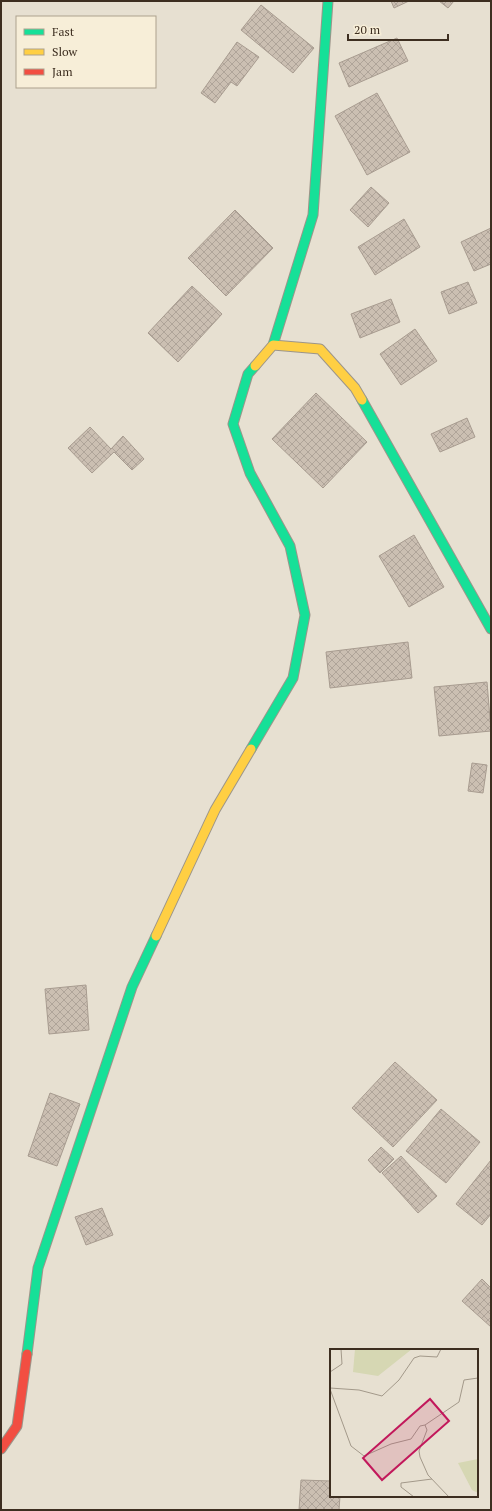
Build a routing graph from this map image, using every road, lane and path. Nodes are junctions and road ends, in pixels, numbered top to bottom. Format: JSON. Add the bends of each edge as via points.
{"nodes":[{"id":1,"x":328,"y":1,"type":"edge"},
{"id":2,"x":273,"y":345,"type":"junction"},
{"id":3,"x":491,"y":629,"type":"edge"},
{"id":4,"x":1,"y":1448,"type":"edge"}],
"edges":[{"from":1,"to":2,"type":"street","via":[[313,215]]},
{"from":2,"to":3,"type":"street","via":[[320,349],[355,388]]},
{"from":2,"to":4,"type":"street","via":[[248,374],[233,424],[250,473],[290,546],[305,615],[293,678],[215,810],[132,987],[38,1268],[17,1426]]}]}
